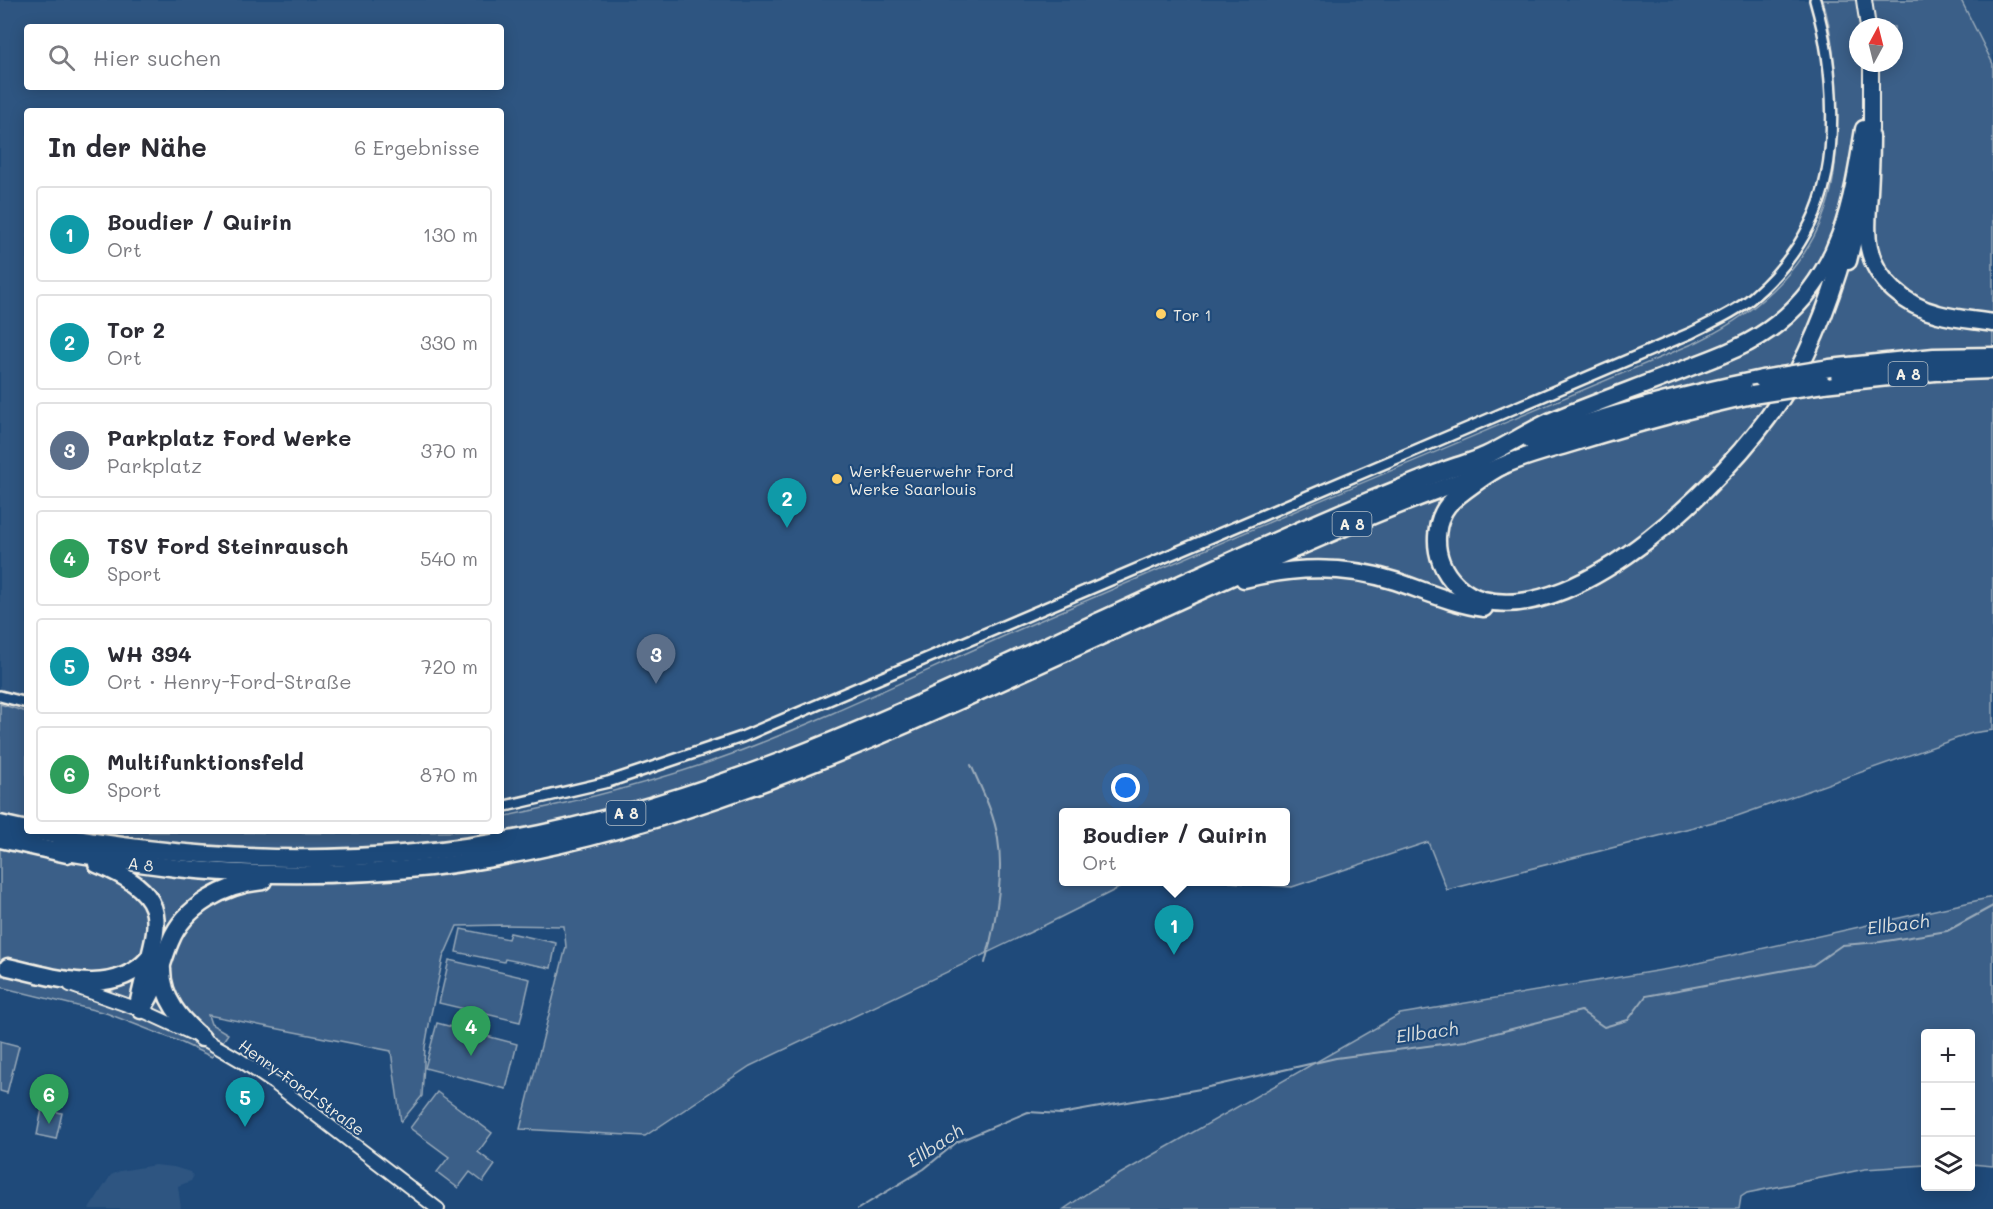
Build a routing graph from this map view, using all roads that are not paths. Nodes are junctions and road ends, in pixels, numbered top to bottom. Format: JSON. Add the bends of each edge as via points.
{"nodes":[{"id":1,"x":1815,"y":0,"type":"edge"},
{"id":2,"x":1857,"y":0,"type":"edge"},
{"id":3,"x":1864,"y":0,"type":"edge"},
{"id":4,"x":1860,"y":18,"type":"edge"},
{"id":5,"x":1867,"y":18,"type":"edge"},
{"id":6,"x":1865,"y":72,"type":"edge"},
{"id":7,"x":1870,"y":72,"type":"edge"},
{"id":8,"x":1868,"y":130,"type":"junction"},
{"id":9,"x":1993,"y":323,"type":"edge"},
{"id":10,"x":1993,"y":356,"type":"edge"},
{"id":11,"x":1993,"y":370,"type":"edge"},
{"id":12,"x":1482,"y":458,"type":"junction"},
{"id":13,"x":1502,"y":466,"type":"junction"},
{"id":14,"x":1205,"y":589,"type":"junction"},
{"id":15,"x":0,"y":696,"type":"edge"},
{"id":16,"x":24,"y":702,"type":"edge"},
{"id":17,"x":504,"y":806,"type":"edge"},
{"id":18,"x":0,"y":824,"type":"edge"},
{"id":19,"x":24,"y":829,"type":"edge"},
{"id":20,"x":51,"y":834,"type":"edge"},
{"id":21,"x":0,"y":839,"type":"edge"},
{"id":22,"x":56,"y":850,"type":"junction"},
{"id":23,"x":315,"y":874,"type":"junction"},
{"id":24,"x":156,"y":960,"type":"junction"},
{"id":25,"x":4,"y":966,"type":"edge"},
{"id":26,"x":141,"y":1010,"type":"junction"},
{"id":27,"x":202,"y":1038,"type":"junction"},
{"id":28,"x":438,"y":1209,"type":"edge"}],
"edges":[{"from":1,"to":17,"type":"street","via":[[1831,89],[1830,147],[1823,190],[1810,225],[1787,262],[1753,297],[1723,317],[742,737],[608,782]]},
{"from":2,"to":4,"type":"main road"},
{"from":3,"to":5,"type":"main road"},
{"from":6,"to":8,"type":"main road"},
{"from":7,"to":8,"type":"main road"},
{"from":8,"to":9,"type":"highway","via":[[1867,231],[1869,248],[1883,279],[1916,306],[1938,314]]},
{"from":8,"to":12,"type":"highway","via":[[1840,238],[1830,261],[1799,304],[1779,322],[1736,349],[1546,424]]},
{"from":8,"to":13,"type":"highway","via":[[1840,267],[1819,326],[1779,403],[1732,463],[1704,491],[1646,540],[1592,576],[1548,596],[1500,603],[1482,600],[1456,585],[1440,560],[1437,533],[1447,506]]},
{"from":8,"to":14,"type":"highway","via":[[1863,199],[1846,269],[1803,374],[1772,423],[1730,474],[1683,519],[1616,570],[1574,594],[1523,609],[1473,607],[1395,581],[1335,569],[1286,570]]},
{"from":10,"to":12,"type":"highway","number":"A 8","bridge":true,"via":[[1934,357],[1762,379],[1616,414]]},
{"from":11,"to":13,"type":"highway","number":"A 8","bridge":true,"via":[[1935,372],[1752,395],[1619,429]]},
{"from":12,"to":20,"type":"highway","name":"A 8","number":"A 8","via":[[1273,542],[922,703],[788,759],[681,797],[581,825],[437,850],[313,859],[183,854]]},
{"from":13,"to":14,"type":"highway","name":"A 8","number":"A 8","via":[[1370,516]]},
{"from":14,"to":23,"type":"highway","name":"A 8","number":"A 8","via":[[846,751],[736,794],[646,823],[547,848],[430,867]]},
{"from":15,"to":16,"type":"street"},
{"from":18,"to":19,"type":"highway"},
{"from":21,"to":22,"type":"highway","number":"A 8"},
{"from":22,"to":23,"type":"highway","name":"A 8","number":"A 8","via":[[181,868]]},
{"from":22,"to":24,"type":"highway","via":[[121,873],[147,895],[156,922]]},
{"from":23,"to":24,"type":"highway","via":[[248,883],[210,897],[192,911]]},
{"from":24,"to":25,"type":"highway","via":[[132,974],[104,982],[74,981]]},
{"from":24,"to":26,"type":"highway","via":[[139,1001]]},
{"from":24,"to":27,"type":"highway","via":[[165,992],[180,1017]]},
{"from":25,"to":26,"type":"street","name":"Henry-Ford-Straße"},
{"from":26,"to":27,"type":"street","name":"Henry-Ford-Straße"},
{"from":27,"to":28,"type":"street","name":"Henry-Ford-Straße","via":[[274,1083]]}]}
